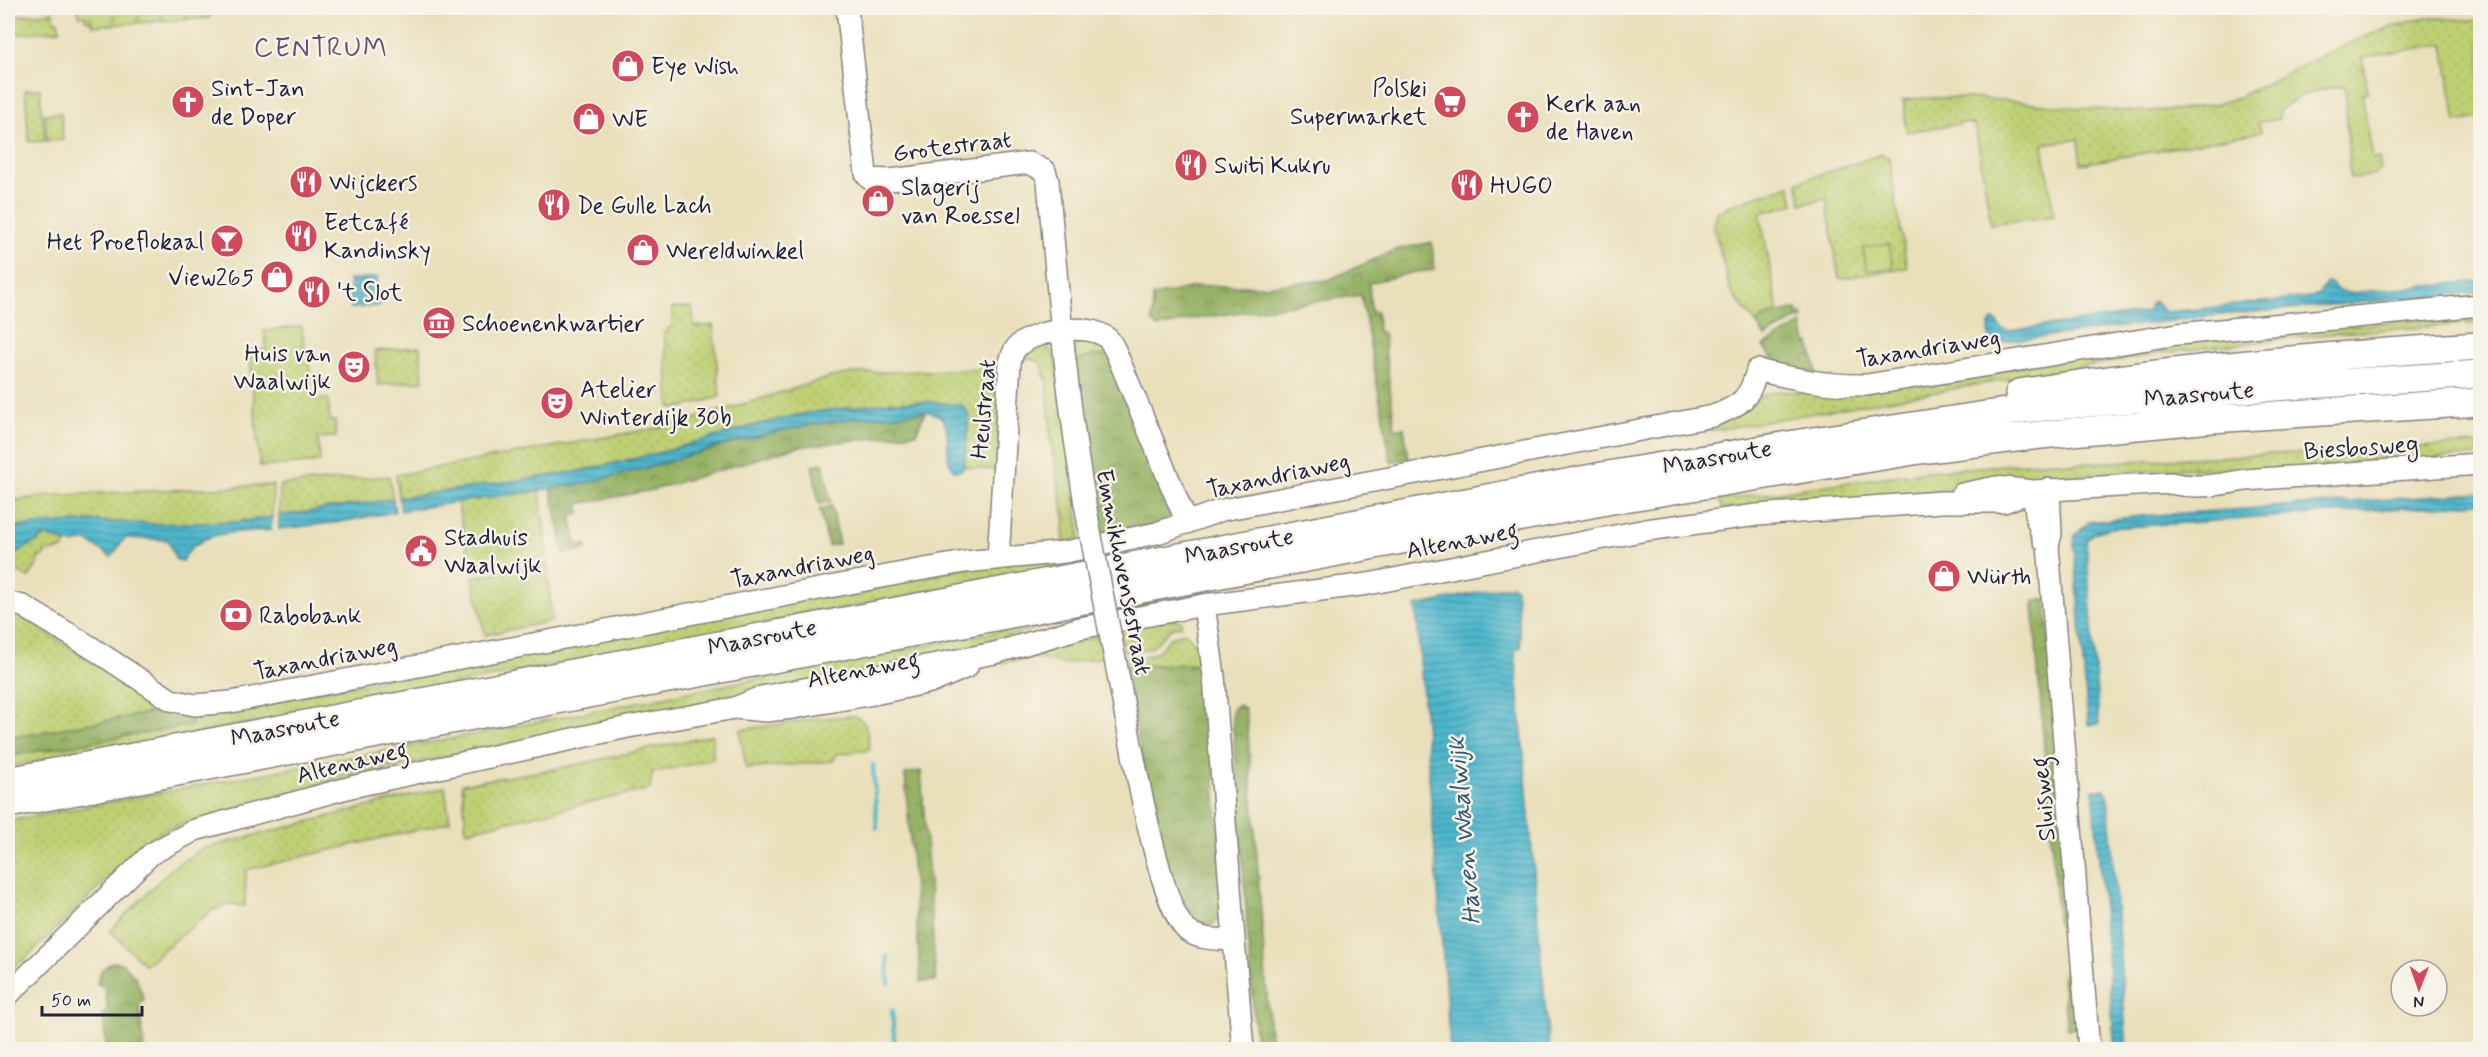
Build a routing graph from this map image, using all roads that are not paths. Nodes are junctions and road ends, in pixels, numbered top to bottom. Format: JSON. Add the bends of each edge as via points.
{"nodes":[{"id":1,"x":847,"y":8,"type":"edge"},
{"id":2,"x":1040,"y":167,"type":"joint"},
{"id":3,"x":2481,"y":305,"type":"edge"},
{"id":4,"x":1061,"y":331,"type":"junction"},
{"id":5,"x":2481,"y":346,"type":"edge"},
{"id":6,"x":2481,"y":374,"type":"edge"},
{"id":7,"x":2481,"y":402,"type":"edge"},
{"id":8,"x":1813,"y":441,"type":"junction"},
{"id":9,"x":2481,"y":464,"type":"edge"},
{"id":10,"x":2041,"y":490,"type":"junction"},
{"id":11,"x":1187,"y":523,"type":"junction"},
{"id":12,"x":998,"y":559,"type":"junction"},
{"id":13,"x":8,"y":589,"type":"edge"},
{"id":14,"x":15,"y":604,"type":"edge"},
{"id":15,"x":1204,"y":604,"type":"junction"},
{"id":16,"x":8,"y":782,"type":"edge"},
{"id":17,"x":8,"y":804,"type":"edge"},
{"id":18,"x":1234,"y":940,"type":"junction"},
{"id":19,"x":32,"y":971,"type":"junction"},
{"id":20,"x":8,"y":984,"type":"edge"},
{"id":21,"x":8,"y":995,"type":"edge"},
{"id":22,"x":1243,"y":1050,"type":"edge"},
{"id":23,"x":2090,"y":1050,"type":"edge"}],
"edges":[{"from":1,"to":2,"type":"main road","name":"Grotestraat","via":[[870,178],[890,180],[1029,163]]},
{"from":2,"to":4,"type":"main road","name":"Emmikhovensestraat","via":[[1048,181]]},
{"from":3,"to":11,"type":"main road","name":"Taxandriaweg","via":[[2178,334],[1868,385],[1842,386],[1757,370],[1754,385],[1743,401],[1713,416],[1222,510]]},
{"from":4,"to":11,"type":"main road","name":"Heulstraat","via":[[1086,330],[1107,338],[1115,350]]},
{"from":4,"to":12,"type":"main road","name":"Heulstraat","via":[[1028,339],[1017,346],[1011,362]]},
{"from":4,"to":18,"type":"main road","name":"Emmikhovensestraat","bridge":true,"via":[[1089,526],[1148,828],[1165,886],[1188,932]]},
{"from":5,"to":8,"type":"highway","via":[[2205,369],[2055,387],[1938,406]]},
{"from":6,"to":8,"type":"highway","name":"Maasroute","via":[[2032,408]]},
{"from":7,"to":17,"type":"highway","name":"Maasroute","via":[[2211,419],[2040,435],[1920,450],[1612,500]]},
{"from":8,"to":16,"type":"highway","name":"Maasroute","via":[[1608,475]]},
{"from":9,"to":10,"type":"main road","name":"Biesbosweg","via":[[2245,480],[2190,488],[2170,483]]},
{"from":10,"to":15,"type":"main road","name":"Altenaweg","via":[[2004,502],[1941,502],[1718,519],[1342,588]]},
{"from":10,"to":23,"type":"main road","name":"Sluisweg","via":[[2037,520],[2048,545]]},
{"from":11,"to":12,"type":"main road","name":"Taxandriaweg","via":[[1142,537],[1065,552]]},
{"from":12,"to":14,"type":"main road","name":"Taxandriaweg","via":[[913,571],[243,700],[195,705],[171,700],[152,690],[89,646]]},
{"from":13,"to":14,"type":"main road","name":"Taxandriaweg"},
{"from":15,"to":18,"type":"main road","via":[[1214,676]]},
{"from":15,"to":19,"type":"main road","name":"Altenaweg","via":[[1080,628],[995,653],[761,697],[735,708],[373,782],[195,830],[151,854]]},
{"from":18,"to":22,"type":"main road"},
{"from":19,"to":20,"type":"main road","name":"Altenaweg"},
{"from":19,"to":21,"type":"main road","name":"Altenaweg"}]}
